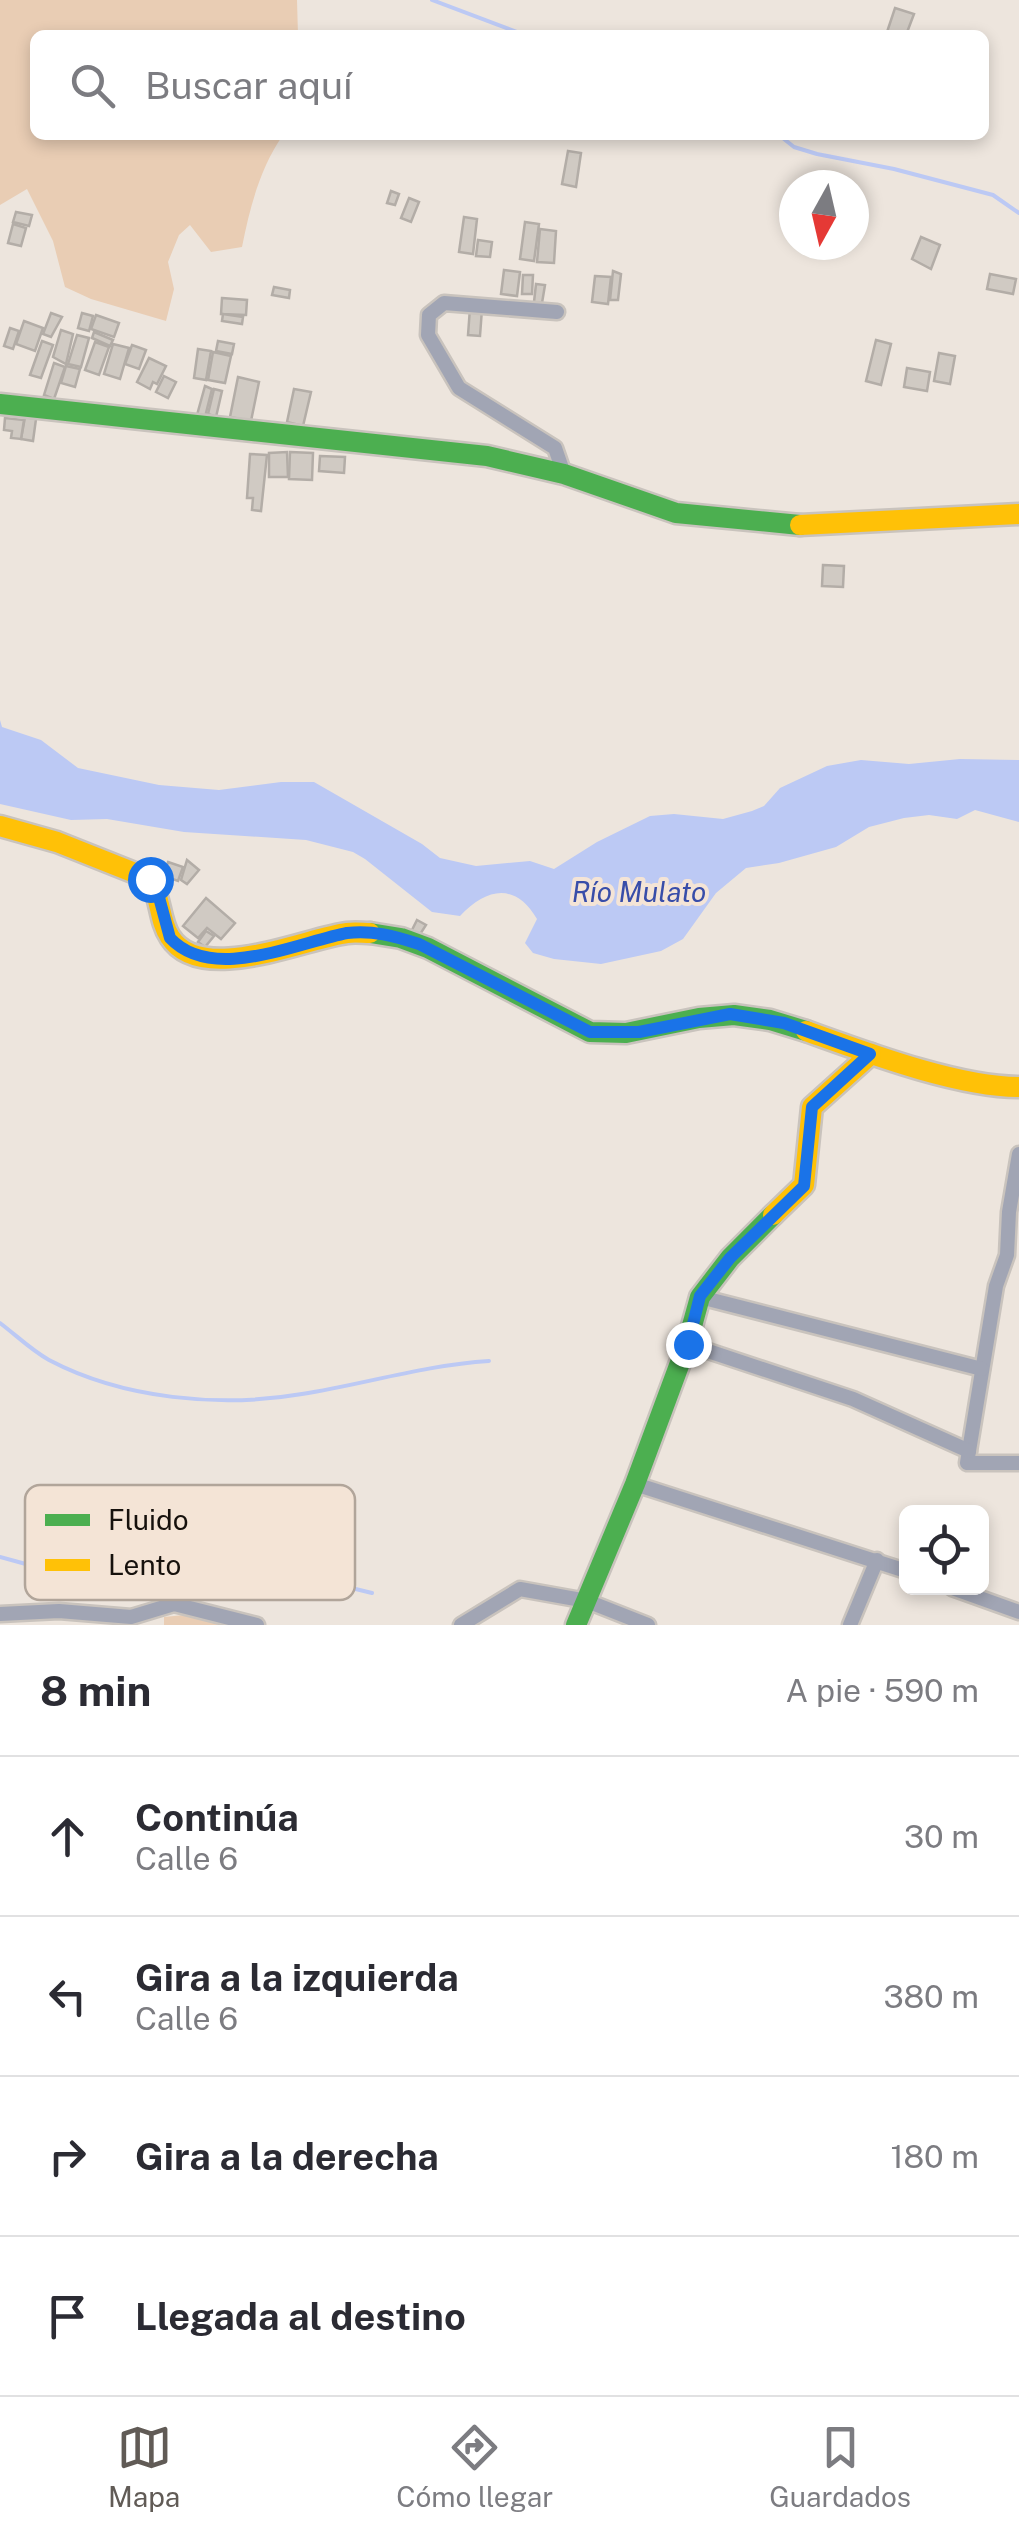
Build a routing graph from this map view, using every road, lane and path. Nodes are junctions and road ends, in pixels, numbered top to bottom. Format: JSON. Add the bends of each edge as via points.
{"nodes":[{"id":1,"x":557,"y":312,"type":"dead end"},
{"id":2,"x":0,"y":404,"type":"edge"},
{"id":3,"x":564,"y":474,"type":"junction"},
{"id":4,"x":1019,"y":514,"type":"edge"},
{"id":5,"x":0,"y":826,"type":"edge"},
{"id":6,"x":870,"y":1054,"type":"junction"},
{"id":7,"x":1019,"y":1087,"type":"edge"},
{"id":8,"x":1019,"y":1154,"type":"edge"},
{"id":9,"x":700,"y":1296,"type":"junction"},
{"id":10,"x":688,"y":1344,"type":"junction"},
{"id":11,"x":982,"y":1368,"type":"junction"},
{"id":12,"x":969,"y":1451,"type":"junction"},
{"id":13,"x":1019,"y":1463,"type":"edge"},
{"id":14,"x":635,"y":1484,"type":"junction"},
{"id":15,"x":877,"y":1560,"type":"junction"},
{"id":16,"x":899,"y":1568,"type":"edge"},
{"id":17,"x":972,"y":1595,"type":"edge"},
{"id":18,"x":588,"y":1601,"type":"junction"},
{"id":19,"x":1019,"y":1612,"type":"edge"},
{"id":20,"x":0,"y":1614,"type":"edge"},
{"id":21,"x":256,"y":1625,"type":"edge"},
{"id":22,"x":460,"y":1625,"type":"edge"},
{"id":23,"x":576,"y":1625,"type":"edge"},
{"id":24,"x":648,"y":1625,"type":"edge"},
{"id":25,"x":850,"y":1625,"type":"edge"}],
"edges":[{"from":1,"to":3,"type":"street","via":[[444,302],[429,315],[428,335],[459,388],[556,448]]},
{"from":2,"to":3,"type":"street","via":[[487,456]]},
{"from":3,"to":4,"type":"street","via":[[676,513],[815,528]]},
{"from":5,"to":6,"type":"street","via":[[150,879],[170,938],[214,959],[238,960],[347,933],[390,934],[590,1032],[639,1032],[730,1014],[784,1023]]},
{"from":6,"to":7,"type":"street"},
{"from":6,"to":9,"type":"street","via":[[812,1107],[804,1186]]},
{"from":8,"to":11,"type":"street","via":[[1007,1255]]},
{"from":9,"to":10,"type":"street"},
{"from":9,"to":11,"type":"street"},
{"from":10,"to":12,"type":"street","via":[[853,1398]]},
{"from":10,"to":14,"type":"street"},
{"from":11,"to":12,"type":"street"},
{"from":12,"to":13,"type":"street","via":[[967,1462]]},
{"from":14,"to":15,"type":"street"},
{"from":14,"to":18,"type":"street"},
{"from":15,"to":16,"type":"street"},
{"from":15,"to":25,"type":"street"},
{"from":17,"to":19,"type":"street"},
{"from":18,"to":22,"type":"street","via":[[520,1589]]},
{"from":18,"to":23,"type":"street"},
{"from":18,"to":24,"type":"street"},
{"from":20,"to":21,"type":"street","via":[[131,1617],[174,1604]]}]}
